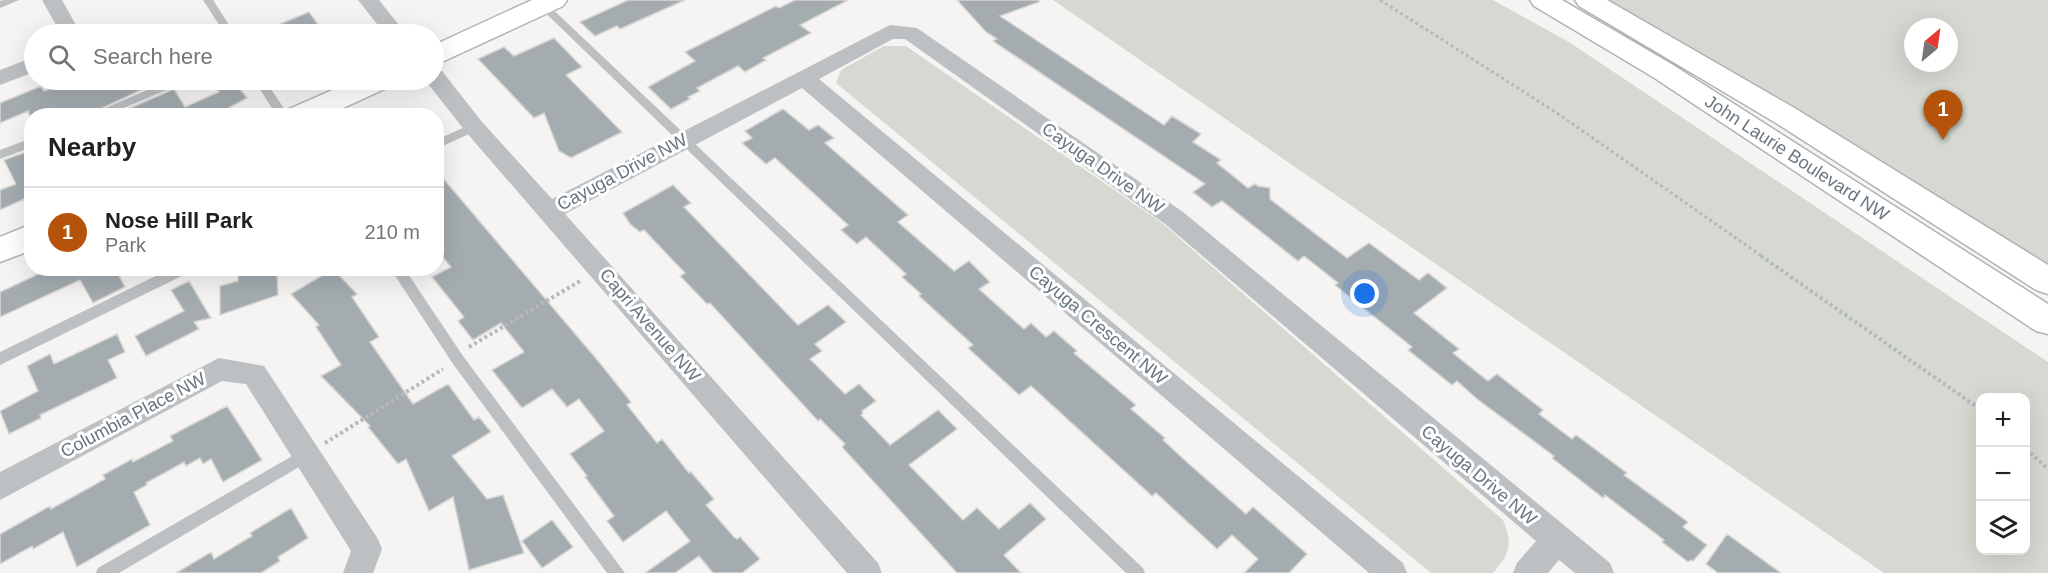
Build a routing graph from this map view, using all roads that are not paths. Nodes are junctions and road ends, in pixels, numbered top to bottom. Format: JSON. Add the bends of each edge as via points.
{"nodes":[{"id":1,"x":14,"y":0,"type":"edge"},
{"id":2,"x":52,"y":0,"type":"edge"},
{"id":3,"x":208,"y":0,"type":"edge"},
{"id":4,"x":368,"y":0,"type":"edge"},
{"id":5,"x":1543,"y":0,"type":"edge"},
{"id":6,"x":1587,"y":0,"type":"edge"},
{"id":7,"x":544,"y":2,"type":"edge"},
{"id":8,"x":0,"y":5,"type":"edge"},
{"id":9,"x":65,"y":24,"type":"edge"},
{"id":10,"x":224,"y":24,"type":"edge"},
{"id":11,"x":388,"y":24,"type":"edge"},
{"id":12,"x":444,"y":50,"type":"edge"},
{"id":13,"x":24,"y":68,"type":"edge"},
{"id":14,"x":803,"y":77,"type":"junction"},
{"id":15,"x":0,"y":78,"type":"edge"},
{"id":16,"x":444,"y":89,"type":"edge"},
{"id":17,"x":155,"y":90,"type":"edge"},
{"id":18,"x":266,"y":90,"type":"edge"},
{"id":19,"x":357,"y":90,"type":"edge"},
{"id":20,"x":112,"y":108,"type":"edge"},
{"id":21,"x":278,"y":108,"type":"edge"},
{"id":22,"x":317,"y":108,"type":"edge"},
{"id":23,"x":474,"y":127,"type":"junction"},
{"id":24,"x":683,"y":140,"type":"junction"},
{"id":25,"x":444,"y":141,"type":"edge"},
{"id":26,"x":24,"y":145,"type":"edge"},
{"id":27,"x":0,"y":155,"type":"edge"},
{"id":28,"x":549,"y":211,"type":"junction"},
{"id":29,"x":24,"y":240,"type":"edge"},
{"id":30,"x":0,"y":250,"type":"edge"},
{"id":31,"x":169,"y":276,"type":"edge"},
{"id":32,"x":401,"y":276,"type":"edge"},
{"id":33,"x":2048,"y":281,"type":"edge"},
{"id":34,"x":2048,"y":321,"type":"edge"},
{"id":35,"x":0,"y":359,"type":"edge"},
{"id":36,"x":306,"y":455,"type":"junction"},
{"id":37,"x":0,"y":487,"type":"edge"},
{"id":38,"x":1557,"y":540,"type":"junction"},
{"id":39,"x":104,"y":573,"type":"edge"},
{"id":40,"x":358,"y":573,"type":"edge"},
{"id":41,"x":617,"y":573,"type":"edge"},
{"id":42,"x":867,"y":573,"type":"edge"},
{"id":43,"x":1137,"y":573,"type":"edge"},
{"id":44,"x":1392,"y":573,"type":"edge"},
{"id":45,"x":1528,"y":573,"type":"edge"},
{"id":46,"x":1599,"y":573,"type":"edge"}],
"edges":[{"from":1,"to":8,"type":"lane"},
{"from":2,"to":9,"type":"street"},
{"from":3,"to":10,"type":"lane"},
{"from":4,"to":11,"type":"street"},
{"from":5,"to":34,"type":"main road","name":"John Laurie Boulevard NW","via":[[1702,96]]},
{"from":6,"to":33,"type":"main road","name":"John Laurie Boulevard NW","via":[[1785,116]]},
{"from":7,"to":12,"type":"main road"},
{"from":7,"to":24,"type":"lane"},
{"from":13,"to":15,"type":"street"},
{"from":14,"to":24,"type":"street","name":"Cayuga Drive NW"},
{"from":14,"to":38,"type":"street","name":"Cayuga Drive NW","via":[[890,32],[910,33],[1174,218]]},
{"from":14,"to":44,"type":"street","name":"Cayuga Crescent NW"},
{"from":16,"to":23,"type":"street","name":"Capri Avenue NW"},
{"from":17,"to":20,"type":"lane"},
{"from":18,"to":21,"type":"lane"},
{"from":19,"to":22,"type":"main road"},
{"from":23,"to":25,"type":"lane"},
{"from":23,"to":28,"type":"street","name":"Capri Avenue NW"},
{"from":24,"to":28,"type":"street","name":"Cayuga Drive NW"},
{"from":24,"to":43,"type":"lane"},
{"from":26,"to":27,"type":"lane"},
{"from":28,"to":42,"type":"street","name":"Capri Avenue NW"},
{"from":29,"to":30,"type":"main road"},
{"from":31,"to":35,"type":"lane"},
{"from":32,"to":41,"type":"lane"},
{"from":36,"to":37,"type":"street","name":"Columbia Place NW","via":[[254,374],[219,369]]},
{"from":36,"to":39,"type":"lane"},
{"from":36,"to":40,"type":"street","name":"Columbia Place NW","via":[[367,549]]},
{"from":38,"to":45,"type":"street"},
{"from":38,"to":46,"type":"street","name":"Cayuga Drive NW"}]}
